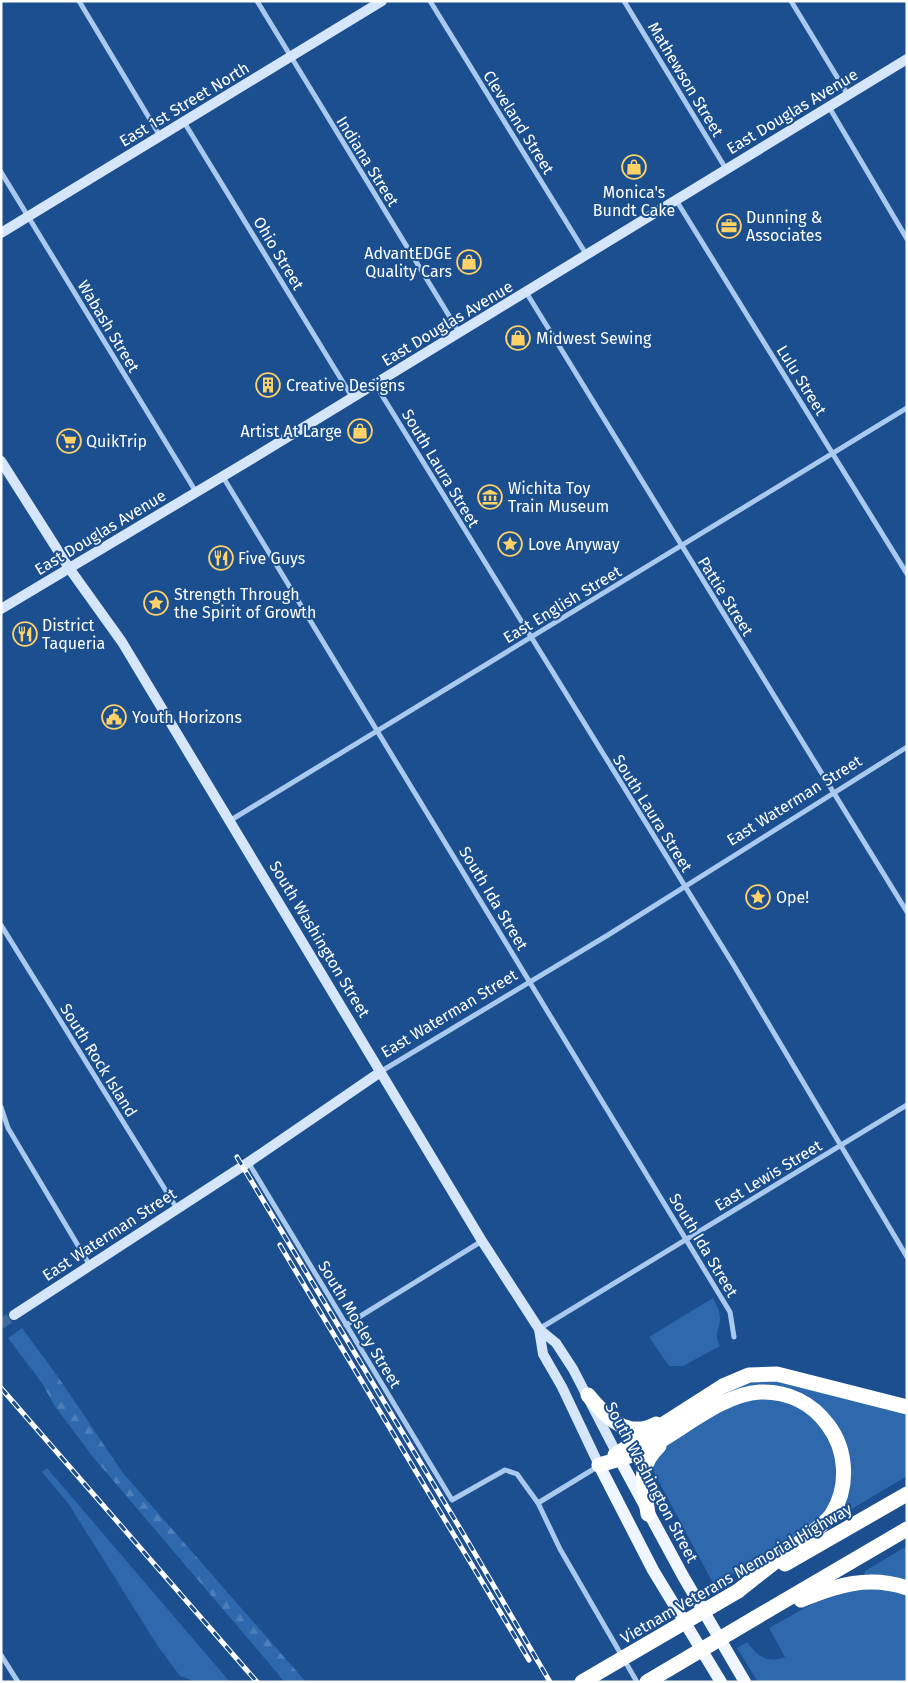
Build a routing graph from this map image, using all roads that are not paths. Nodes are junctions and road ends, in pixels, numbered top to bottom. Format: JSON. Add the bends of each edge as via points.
{"nodes":[{"id":1,"x":79,"y":1,"type":"edge"},
{"id":2,"x":257,"y":1,"type":"edge"},
{"id":3,"x":382,"y":1,"type":"edge"},
{"id":4,"x":430,"y":1,"type":"edge"},
{"id":5,"x":624,"y":1,"type":"edge"},
{"id":6,"x":791,"y":1,"type":"edge"},
{"id":7,"x":290,"y":57,"type":"junction"},
{"id":8,"x":907,"y":60,"type":"edge"},
{"id":9,"x":848,"y":95,"type":"junction"},
{"id":10,"x":829,"y":107,"type":"junction"},
{"id":11,"x":184,"y":122,"type":"junction"},
{"id":12,"x":160,"y":136,"type":"junction"},
{"id":13,"x":726,"y":169,"type":"junction"},
{"id":14,"x":1,"y":172,"type":"edge"},
{"id":15,"x":676,"y":200,"type":"junction"},
{"id":16,"x":28,"y":216,"type":"junction"},
{"id":17,"x":1,"y":233,"type":"edge"},
{"id":18,"x":907,"y":239,"type":"edge"},
{"id":19,"x":586,"y":255,"type":"junction"},
{"id":20,"x":526,"y":292,"type":"junction"},
{"id":21,"x":459,"y":333,"type":"junction"},
{"id":22,"x":375,"y":384,"type":"junction"},
{"id":23,"x":353,"y":398,"type":"junction"},
{"id":24,"x":907,"y":408,"type":"edge"},
{"id":25,"x":832,"y":454,"type":"junction"},
{"id":26,"x":1,"y":461,"type":"edge"},
{"id":27,"x":222,"y":477,"type":"junction"},
{"id":28,"x":196,"y":492,"type":"junction"},
{"id":29,"x":681,"y":547,"type":"junction"},
{"id":30,"x":69,"y":568,"type":"junction"},
{"id":31,"x":907,"y":574,"type":"edge"},
{"id":32,"x":1,"y":609,"type":"edge"},
{"id":33,"x":530,"y":638,"type":"junction"},
{"id":34,"x":378,"y":731,"type":"junction"},
{"id":35,"x":907,"y":747,"type":"edge"},
{"id":36,"x":834,"y":793,"type":"junction"},
{"id":37,"x":231,"y":820,"type":"junction"},
{"id":38,"x":684,"y":887,"type":"junction"},
{"id":39,"x":907,"y":912,"type":"edge"},
{"id":40,"x":1,"y":925,"type":"edge"},
{"id":41,"x":531,"y":982,"type":"junction"},
{"id":42,"x":379,"y":1073,"type":"junction"},
{"id":43,"x":907,"y":1105,"type":"edge"},
{"id":44,"x":1,"y":1107,"type":"edge"},
{"id":45,"x":840,"y":1146,"type":"junction"},
{"id":46,"x":248,"y":1162,"type":"junction"},
{"id":47,"x":176,"y":1207,"type":"junction"},
{"id":48,"x":686,"y":1239,"type":"junction"},
{"id":49,"x":482,"y":1240,"type":"junction"},
{"id":50,"x":907,"y":1257,"type":"edge"},
{"id":51,"x":89,"y":1264,"type":"junction"},
{"id":52,"x":14,"y":1315,"type":"tunnel mouth"},
{"id":53,"x":346,"y":1325,"type":"junction"},
{"id":54,"x":539,"y":1329,"type":"junction"},
{"id":55,"x":734,"y":1337,"type":"dead end"},
{"id":56,"x":588,"y":1395,"type":"junction"},
{"id":57,"x":693,"y":1405,"type":"junction"},
{"id":58,"x":907,"y":1407,"type":"edge"},
{"id":59,"x":671,"y":1434,"type":"junction"},
{"id":60,"x":618,"y":1456,"type":"junction"},
{"id":61,"x":599,"y":1465,"type":"junction"},
{"id":62,"x":907,"y":1494,"type":"edge"},
{"id":63,"x":538,"y":1503,"type":"junction"},
{"id":64,"x":648,"y":1514,"type":"junction"},
{"id":65,"x":907,"y":1529,"type":"edge"},
{"id":66,"x":907,"y":1588,"type":"edge"},
{"id":67,"x":738,"y":1591,"type":"junction"},
{"id":68,"x":755,"y":1618,"type":"junction"},
{"id":69,"x":1,"y":1655,"type":"edge"},
{"id":70,"x":18,"y":1682,"type":"edge"},
{"id":71,"x":582,"y":1682,"type":"edge"},
{"id":72,"x":638,"y":1682,"type":"edge"},
{"id":73,"x":647,"y":1682,"type":"edge"},
{"id":74,"x":721,"y":1682,"type":"edge"},
{"id":75,"x":745,"y":1682,"type":"edge"}],
"edges":[{"from":1,"to":12,"type":"street"},
{"from":2,"to":7,"type":"street","name":"Indiana Street"},
{"from":3,"to":7,"type":"main road","name":"East 1st Street North"},
{"from":4,"to":19,"type":"street","name":"Cleveland Street"},
{"from":5,"to":13,"type":"street","name":"Mathewson Street"},
{"from":6,"to":9,"type":"street"},
{"from":7,"to":11,"type":"main road","name":"East 1st Street North"},
{"from":7,"to":21,"type":"street","name":"Indiana Street"},
{"from":8,"to":9,"type":"main road","name":"East Douglas Avenue"},
{"from":9,"to":10,"type":"main road","name":"East Douglas Avenue"},
{"from":10,"to":13,"type":"main road","name":"East Douglas Avenue"},
{"from":10,"to":18,"type":"street"},
{"from":11,"to":12,"type":"main road","name":"East 1st Street North"},
{"from":11,"to":23,"type":"street","name":"Ohio Street"},
{"from":12,"to":16,"type":"main road","name":"East 1st Street North"},
{"from":13,"to":15,"type":"main road","name":"East Douglas Avenue"},
{"from":14,"to":16,"type":"street","name":"Wabash Street"},
{"from":15,"to":19,"type":"main road","name":"East Douglas Avenue"},
{"from":15,"to":25,"type":"street","name":"Lulu Street"},
{"from":16,"to":17,"type":"main road","name":"East 1st Street North"},
{"from":16,"to":28,"type":"street","name":"Wabash Street"},
{"from":19,"to":20,"type":"main road","name":"East Douglas Avenue"},
{"from":20,"to":21,"type":"main road","name":"East Douglas Avenue"},
{"from":20,"to":29,"type":"street","name":"Pattie Street"},
{"from":21,"to":22,"type":"main road","name":"East Douglas Avenue"},
{"from":22,"to":23,"type":"main road","name":"East Douglas Avenue"},
{"from":22,"to":33,"type":"street","name":"South Laura Street"},
{"from":23,"to":27,"type":"main road","name":"East Douglas Avenue"},
{"from":24,"to":25,"type":"street","name":"East English Street"},
{"from":25,"to":29,"type":"street","name":"East English Street"},
{"from":25,"to":31,"type":"street","name":"Lulu Street"},
{"from":26,"to":30,"type":"main road","name":"South Washington Street"},
{"from":27,"to":28,"type":"main road","name":"East Douglas Avenue"},
{"from":27,"to":34,"type":"street","name":"South Ida Street"},
{"from":28,"to":30,"type":"main road","name":"East Douglas Avenue"},
{"from":29,"to":33,"type":"street","name":"East English Street"},
{"from":29,"to":36,"type":"street","name":"Pattie Street"},
{"from":30,"to":32,"type":"main road","name":"East Douglas Avenue"},
{"from":30,"to":37,"type":"main road","name":"South Washington Street","via":[[122,642]]},
{"from":33,"to":34,"type":"street","name":"East English Street"},
{"from":33,"to":38,"type":"street","name":"South Laura Street"},
{"from":34,"to":37,"type":"street","name":"East English Street"},
{"from":34,"to":41,"type":"street","name":"South Ida Street"},
{"from":35,"to":36,"type":"street","name":"East Waterman Street"},
{"from":36,"to":38,"type":"street","name":"East Waterman Street"},
{"from":36,"to":39,"type":"street","name":"Pattie Street"},
{"from":37,"to":42,"type":"main road","name":"South Washington Street"},
{"from":38,"to":41,"type":"street","name":"East Waterman Street"},
{"from":38,"to":45,"type":"street","name":"South Laura Street"},
{"from":40,"to":47,"type":"street","name":"South Rock Island"},
{"from":41,"to":42,"type":"street","name":"East Waterman Street"},
{"from":41,"to":48,"type":"street","name":"South Ida Street"},
{"from":42,"to":46,"type":"main road","name":"East Waterman Street"},
{"from":42,"to":49,"type":"main road","name":"South Washington Street"},
{"from":43,"to":45,"type":"street","name":"East Lewis Street"},
{"from":44,"to":51,"type":"street","via":[[8,1128]]},
{"from":45,"to":48,"type":"street","name":"East Lewis Street"},
{"from":45,"to":50,"type":"street","name":"South Laura Street"},
{"from":46,"to":47,"type":"main road","name":"East Waterman Street"},
{"from":46,"to":53,"type":"street","name":"South Mosley Street"},
{"from":47,"to":51,"type":"main road","name":"East Waterman Street"},
{"from":48,"to":54,"type":"street","name":"East Lewis Street"},
{"from":48,"to":55,"type":"street","name":"South Ida Street","via":[[730,1312]]},
{"from":49,"to":53,"type":"street"},
{"from":49,"to":54,"type":"main road","name":"South Washington Street"},
{"from":51,"to":52,"type":"main road","name":"East Waterman Street"},
{"from":53,"to":63,"type":"street","name":"South Mosley Street","via":[[452,1500],[505,1470],[517,1474]]},
{"from":54,"to":56,"type":"main road","name":"South Washington Street","via":[[556,1344]]},
{"from":54,"to":61,"type":"main road","name":"South Washington Street","via":[[543,1354]]},
{"from":56,"to":57,"type":"highway","via":[[609,1419],[634,1428],[652,1426]]},
{"from":56,"to":60,"type":"main road","name":"South Washington Street"},
{"from":57,"to":58,"type":"highway","via":[[723,1386],[749,1375],[777,1374]]},
{"from":57,"to":60,"type":"highway"},
{"from":59,"to":60,"type":"highway","via":[[642,1451]]},
{"from":59,"to":64,"type":"highway","via":[[645,1463],[642,1474]]},
{"from":59,"to":67,"type":"highway","via":[[723,1403],[759,1392],[793,1396],[820,1413],[842,1451],[843,1484],[831,1514]]},
{"from":60,"to":61,"type":"highway"},
{"from":60,"to":64,"type":"main road","name":"South Washington Street"},
{"from":61,"to":63,"type":"street"},
{"from":61,"to":74,"type":"main road","name":"South Washington Street","via":[[652,1570]]},
{"from":62,"to":67,"type":"highway","name":"Vietnam Veterans Memorial Highway"},
{"from":63,"to":72,"type":"street","via":[[560,1549]]},
{"from":64,"to":75,"type":"main road","name":"South Washington Street"},
{"from":65,"to":68,"type":"highway"},
{"from":66,"to":68,"type":"highway","via":[[866,1580],[833,1587]]},
{"from":67,"to":71,"type":"highway","name":"Vietnam Veterans Memorial Highway","bridge":true},
{"from":68,"to":73,"type":"highway","bridge":true},
{"from":69,"to":70,"type":"street"}]}
